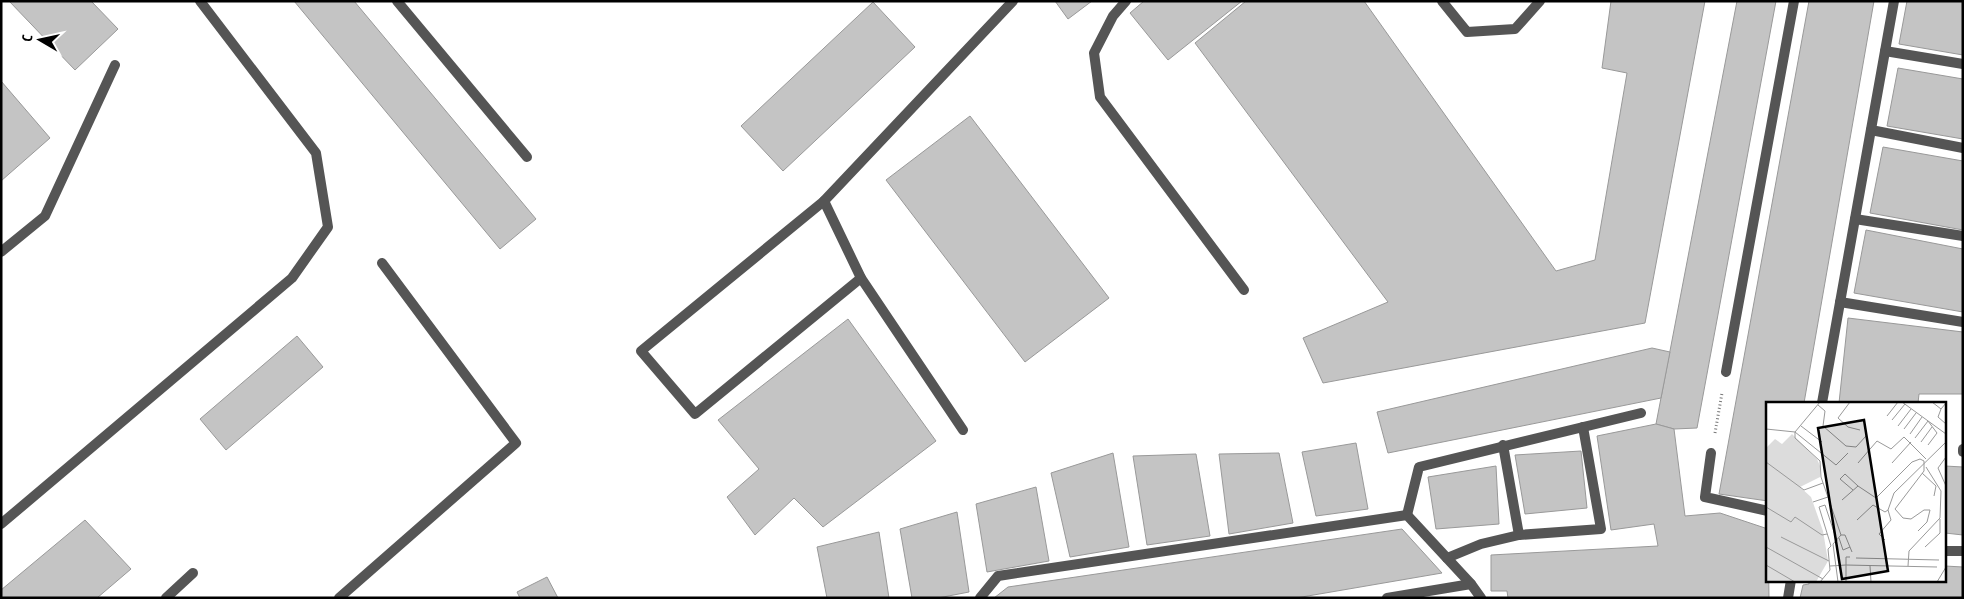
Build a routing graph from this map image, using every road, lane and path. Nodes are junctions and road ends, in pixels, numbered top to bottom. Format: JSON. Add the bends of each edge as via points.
{"nodes":[{"id":1,"x":200,"y":1,"type":"edge"},
{"id":2,"x":397,"y":1,"type":"edge"},
{"id":3,"x":1013,"y":1,"type":"edge"},
{"id":4,"x":1126,"y":1,"type":"edge"},
{"id":5,"x":1442,"y":1,"type":"edge"},
{"id":6,"x":1540,"y":1,"type":"edge"},
{"id":7,"x":1794,"y":1,"type":"edge"},
{"id":8,"x":1894,"y":1,"type":"edge"},
{"id":9,"x":1885,"y":51,"type":"junction"},
{"id":10,"x":1963,"y":64,"type":"edge"},
{"id":11,"x":115,"y":65,"type":"dead end"},
{"id":12,"x":1871,"y":130,"type":"junction"},
{"id":13,"x":1963,"y":148,"type":"edge"},
{"id":14,"x":526,"y":157,"type":"dead end"},
{"id":15,"x":824,"y":200,"type":"junction"},
{"id":16,"x":1855,"y":219,"type":"junction"},
{"id":17,"x":1963,"y":236,"type":"edge"},
{"id":18,"x":1,"y":252,"type":"edge"},
{"id":19,"x":382,"y":263,"type":"dead end"},
{"id":20,"x":862,"y":278,"type":"junction"},
{"id":21,"x":1244,"y":290,"type":"dead end"},
{"id":22,"x":1840,"y":302,"type":"junction"},
{"id":23,"x":1963,"y":322,"type":"edge"},
{"id":24,"x":1726,"y":372,"type":"joint"},
{"id":25,"x":1822,"y":402,"type":"edge"},
{"id":26,"x":1641,"y":413,"type":"dead end"},
{"id":27,"x":1583,"y":427,"type":"junction"},
{"id":28,"x":962,"y":430,"type":"dead end"},
{"id":29,"x":1503,"y":445,"type":"junction"},
{"id":30,"x":1711,"y":453,"type":"joint"},
{"id":31,"x":1766,"y":511,"type":"edge"},
{"id":32,"x":1407,"y":515,"type":"junction"},
{"id":33,"x":1,"y":524,"type":"edge"},
{"id":34,"x":1519,"y":535,"type":"junction"},
{"id":35,"x":1946,"y":550,"type":"edge"},
{"id":36,"x":1963,"y":551,"type":"edge"},
{"id":37,"x":1447,"y":558,"type":"junction"},
{"id":38,"x":193,"y":573,"type":"dead end"},
{"id":39,"x":1791,"y":582,"type":"edge"},
{"id":40,"x":1471,"y":584,"type":"junction"},
{"id":41,"x":166,"y":598,"type":"edge"},
{"id":42,"x":339,"y":598,"type":"edge"},
{"id":43,"x":980,"y":598,"type":"edge"},
{"id":44,"x":1387,"y":598,"type":"edge"},
{"id":45,"x":1482,"y":598,"type":"edge"},
{"id":46,"x":1788,"y":598,"type":"edge"}],
"edges":[{"from":1,"to":33,"type":"lane","via":[[316,154],[328,227],[292,278]]},
{"from":2,"to":14,"type":"lane"},
{"from":3,"to":15,"type":"lane"},
{"from":4,"to":21,"type":"lane","via":[[1113,16],[1094,53],[1100,97]]},
{"from":5,"to":6,"type":"lane","via":[[1467,32],[1515,29]]},
{"from":7,"to":24,"type":"lane"},
{"from":8,"to":9,"type":"lane"},
{"from":9,"to":10,"type":"lane"},
{"from":9,"to":12,"type":"lane"},
{"from":11,"to":18,"type":"lane","via":[[45,216]]},
{"from":12,"to":13,"type":"lane"},
{"from":12,"to":16,"type":"lane"},
{"from":15,"to":20,"type":"lane"},
{"from":15,"to":20,"type":"lane","via":[[641,351],[695,414]]},
{"from":16,"to":17,"type":"lane"},
{"from":16,"to":22,"type":"lane"},
{"from":19,"to":42,"type":"lane","via":[[516,443]]},
{"from":20,"to":28,"type":"lane"},
{"from":22,"to":23,"type":"lane"},
{"from":22,"to":25,"type":"lane"},
{"from":24,"to":30,"type":"path"},
{"from":26,"to":27,"type":"lane"},
{"from":27,"to":29,"type":"lane"},
{"from":27,"to":34,"type":"lane","via":[[1601,529]]},
{"from":29,"to":32,"type":"lane","via":[[1419,467]]},
{"from":29,"to":34,"type":"lane"},
{"from":30,"to":31,"type":"lane","via":[[1705,497]]},
{"from":32,"to":37,"type":"lane"},
{"from":32,"to":43,"type":"lane","via":[[998,576]]},
{"from":34,"to":37,"type":"lane","via":[[1481,544]]},
{"from":35,"to":36,"type":"lane"},
{"from":37,"to":40,"type":"lane"},
{"from":38,"to":41,"type":"lane"},
{"from":39,"to":46,"type":"lane"},
{"from":40,"to":44,"type":"lane"},
{"from":40,"to":45,"type":"lane"}]}
